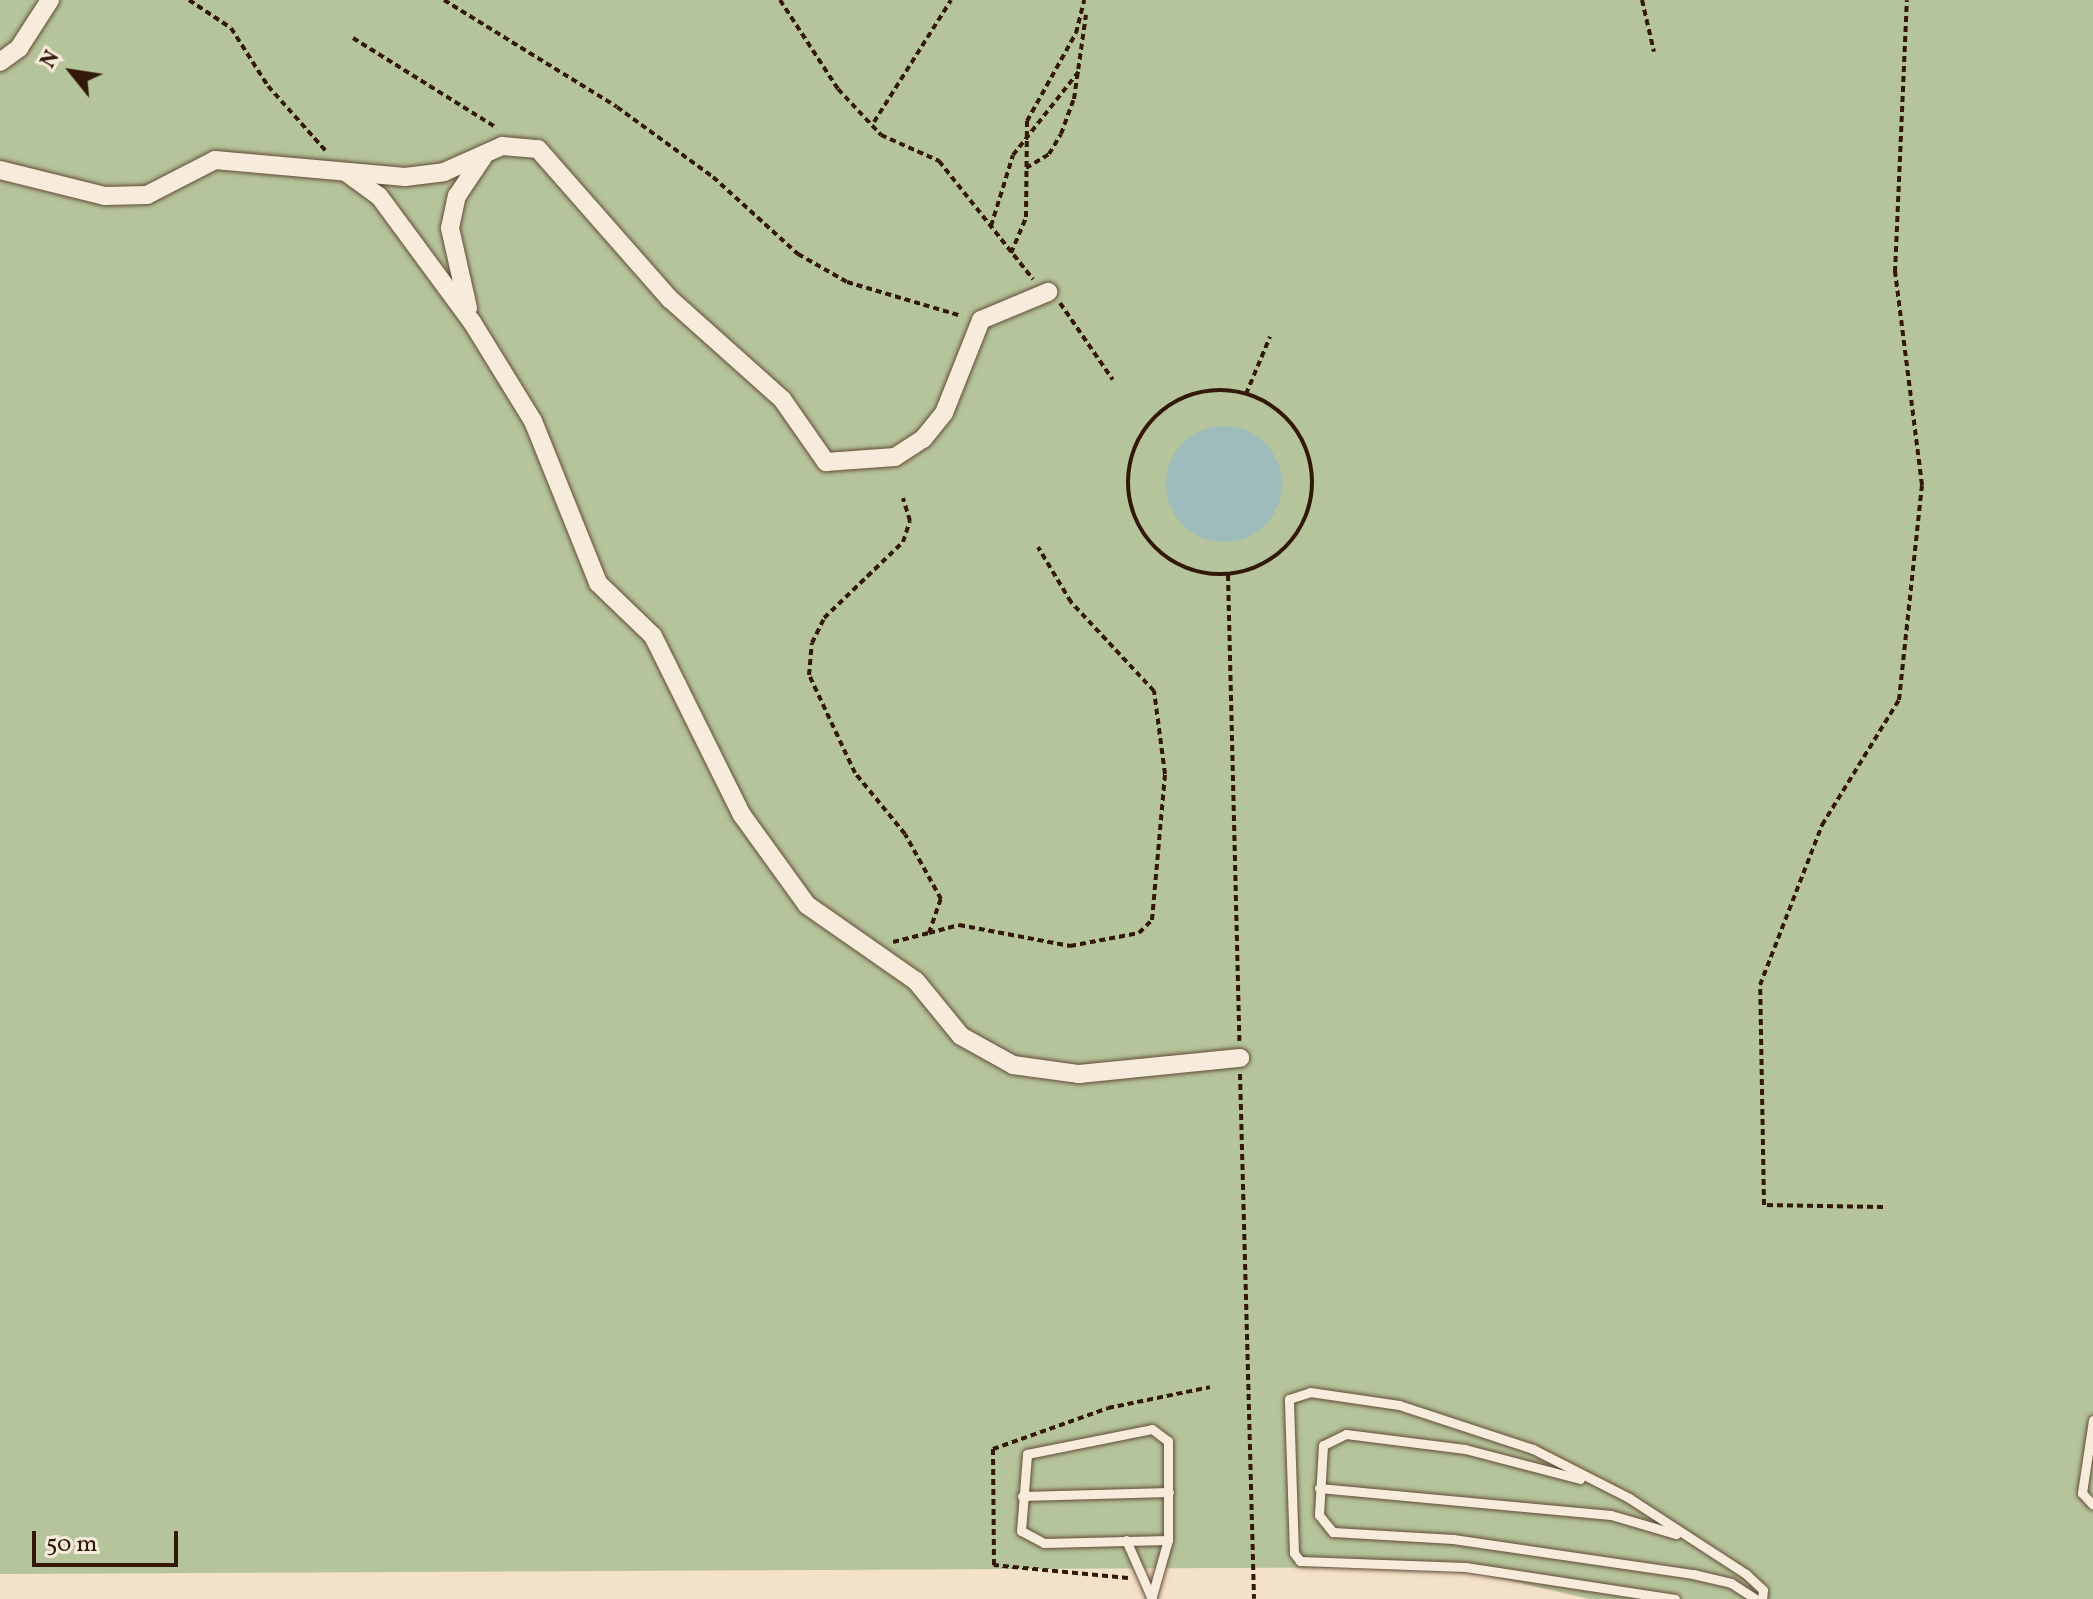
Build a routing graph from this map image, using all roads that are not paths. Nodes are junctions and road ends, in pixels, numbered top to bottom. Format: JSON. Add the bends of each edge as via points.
{"nodes":[{"id":1,"x":50,"y":0,"type":"edge"},
{"id":2,"x":0,"y":62,"type":"edge"},
{"id":3,"x":485,"y":155,"type":"junction"},
{"id":4,"x":0,"y":170,"type":"edge"},
{"id":5,"x":347,"y":173,"type":"junction"},
{"id":6,"x":1048,"y":292,"type":"road end"},
{"id":7,"x":472,"y":322,"type":"junction"},
{"id":8,"x":1240,"y":1058,"type":"road end"},
{"id":9,"x":2093,"y":1420,"type":"edge"},
{"id":10,"x":1587,"y":1480,"type":"junction"},
{"id":11,"x":1319,"y":1488,"type":"junction"},
{"id":12,"x":1169,"y":1492,"type":"junction"},
{"id":13,"x":1022,"y":1496,"type":"junction"},
{"id":14,"x":2093,"y":1505,"type":"edge"},
{"id":15,"x":1687,"y":1538,"type":"junction"},
{"id":16,"x":1126,"y":1540,"type":"junction"},
{"id":17,"x":1168,"y":1540,"type":"junction"},
{"id":18,"x":1152,"y":1598,"type":"edge"},
{"id":19,"x":1675,"y":1599,"type":"edge"},
{"id":20,"x":1756,"y":1599,"type":"edge"},
{"id":21,"x":1762,"y":1599,"type":"edge"}],
"edges":[{"from":1,"to":2,"type":"street","via":[[19,48]]},
{"from":3,"to":5,"type":"street","via":[[405,177]]},
{"from":3,"to":6,"type":"street","via":[[519,143],[538,149],[563,171],[670,299],[782,399],[826,462],[895,457],[923,439],[944,413],[981,320]]},
{"from":3,"to":7,"type":"street","via":[[457,196],[450,228]]},
{"from":4,"to":5,"type":"street","via":[[105,196],[147,195],[215,160]]},
{"from":5,"to":7,"type":"street","via":[[379,196]]},
{"from":7,"to":8,"type":"street","via":[[533,421],[598,583],[653,636],[742,815],[807,905],[916,981],[961,1036],[1013,1065],[1079,1074]]},
{"from":9,"to":14,"type":"lane","via":[[2082,1493]]},
{"from":10,"to":11,"type":"lane","via":[[1465,1449],[1346,1434],[1323,1445]]},
{"from":10,"to":15,"type":"lane"},
{"from":10,"to":19,"type":"lane","via":[[1533,1449],[1399,1405],[1310,1392],[1289,1399],[1294,1553],[1300,1561],[1465,1567]]},
{"from":11,"to":15,"type":"lane","via":[[1611,1515]]},
{"from":11,"to":20,"type":"lane","via":[[1321,1525],[1333,1532],[1453,1539],[1693,1574],[1731,1583]]},
{"from":12,"to":13,"type":"lane"},
{"from":12,"to":13,"type":"lane","via":[[1168,1441],[1152,1429],[1027,1454]]},
{"from":12,"to":17,"type":"lane"},
{"from":13,"to":16,"type":"lane","via":[[1021,1531],[1030,1541]]},
{"from":15,"to":21,"type":"lane","via":[[1746,1574],[1763,1590]]},
{"from":16,"to":17,"type":"lane"},
{"from":16,"to":18,"type":"lane"},
{"from":17,"to":18,"type":"lane"}]}
